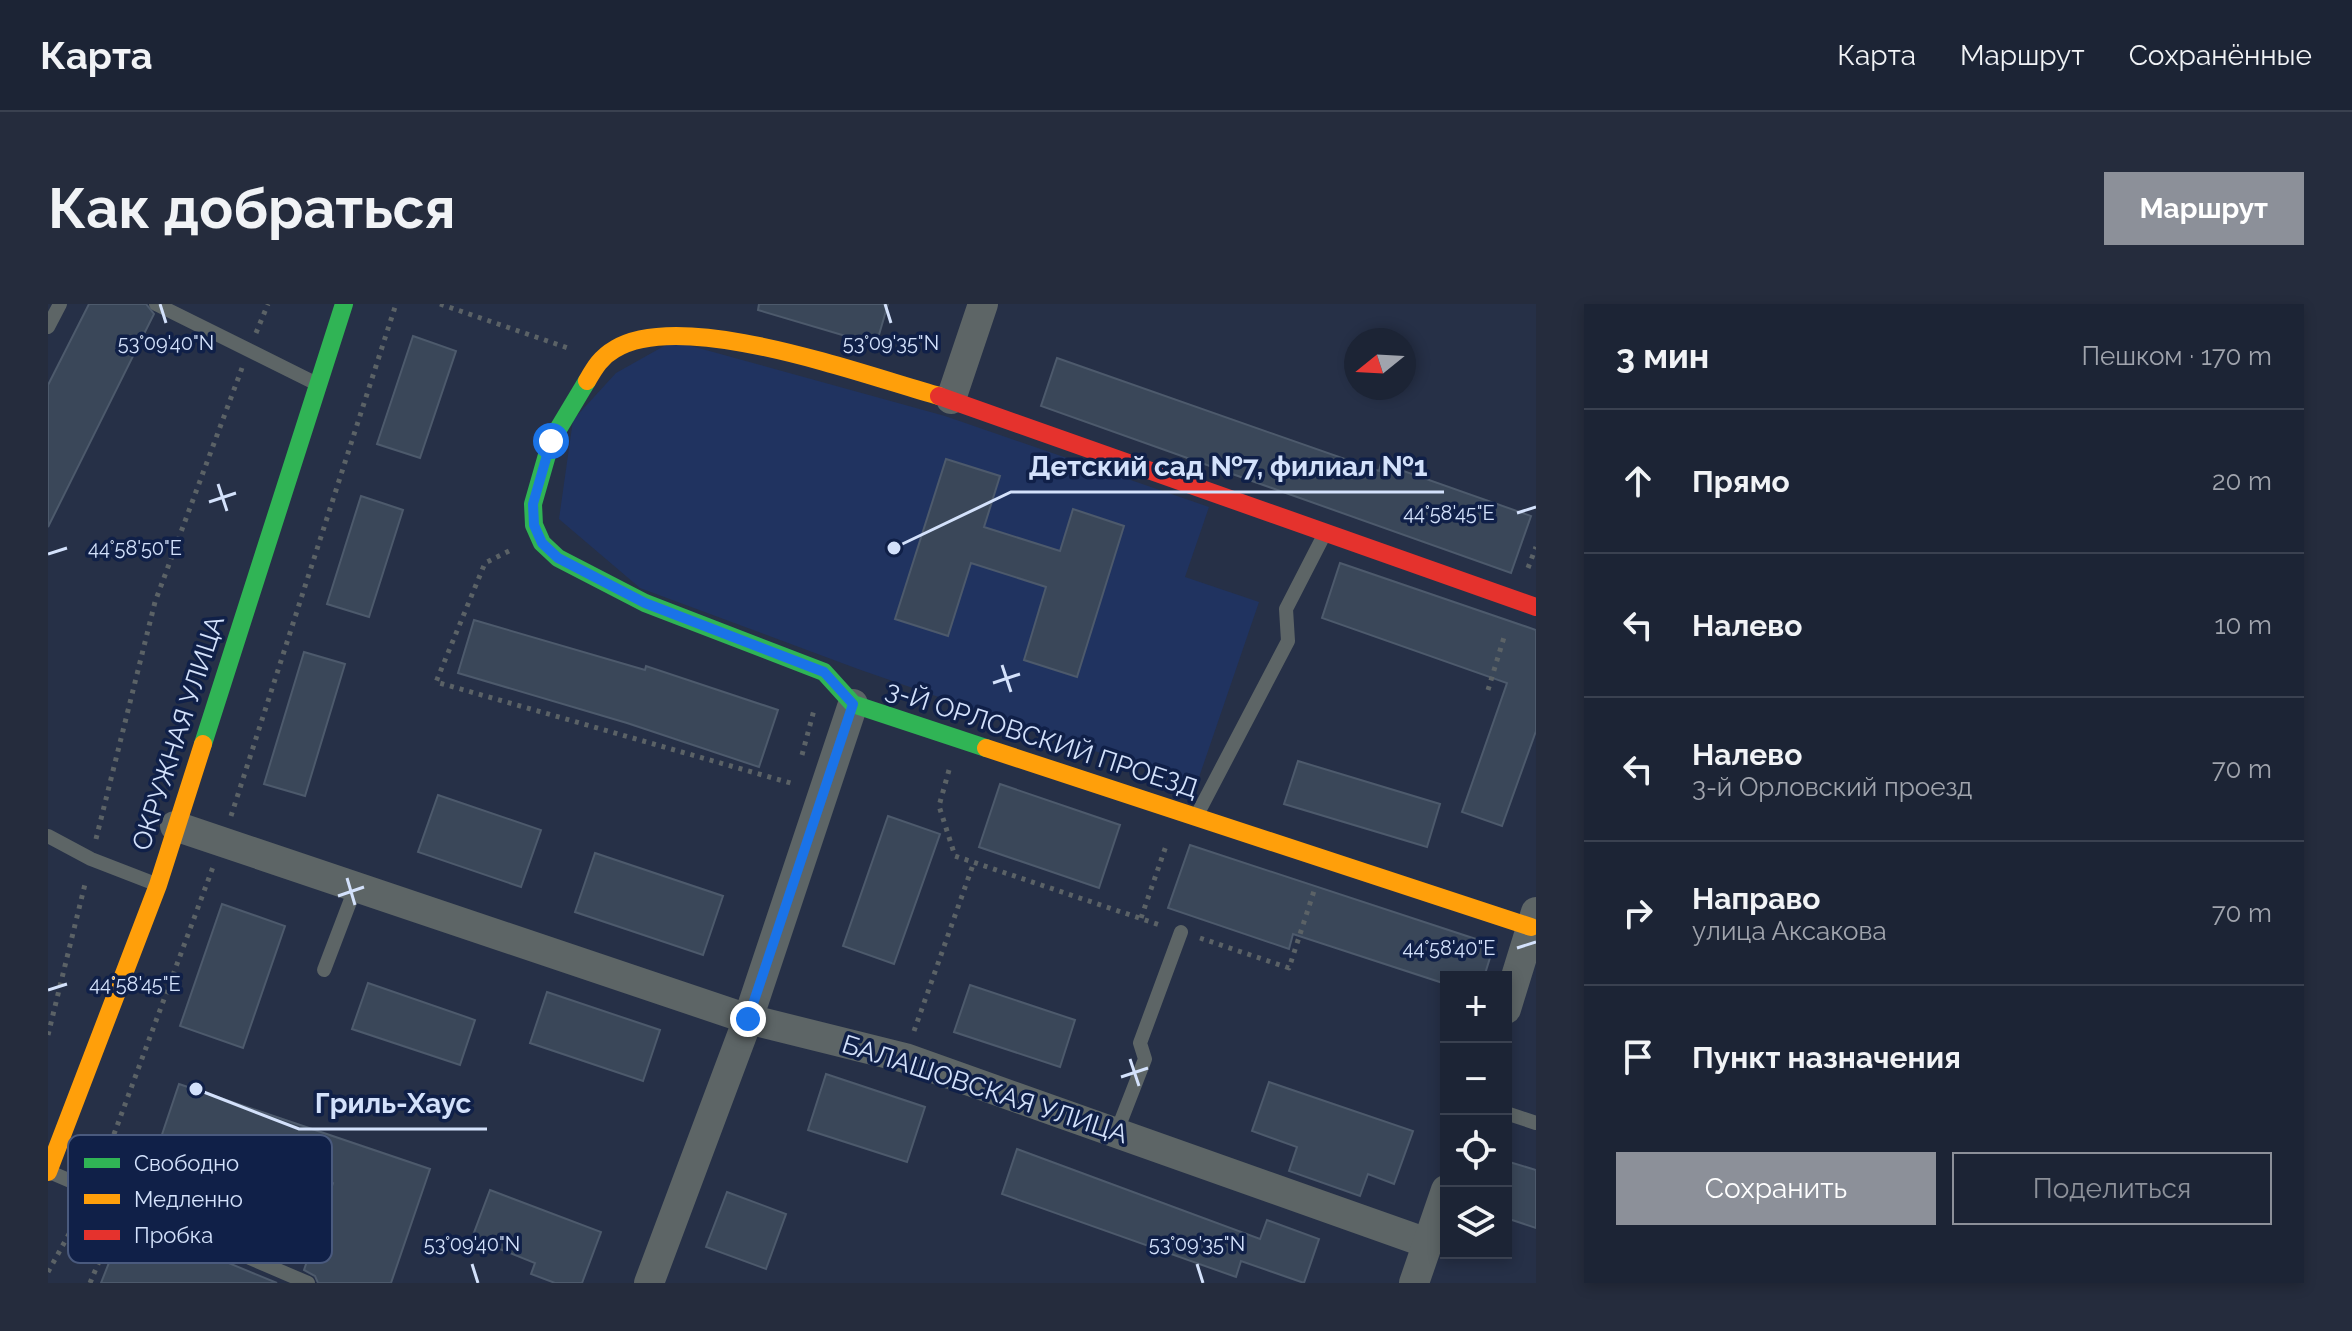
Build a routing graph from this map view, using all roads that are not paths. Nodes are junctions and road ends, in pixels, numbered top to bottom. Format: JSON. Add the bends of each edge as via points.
{"nodes":[{"id":1,"x":60,"y":304,"type":"edge"},
{"id":2,"x":156,"y":304,"type":"edge"},
{"id":3,"x":344,"y":304,"type":"edge"},
{"id":4,"x":983,"y":304,"type":"edge"},
{"id":5,"x":48,"y":327,"type":"edge"},
{"id":6,"x":316,"y":383,"type":"junction"},
{"id":7,"x":951,"y":399,"type":"junction"},
{"id":8,"x":1325,"y":532,"type":"junction"},
{"id":9,"x":1536,"y":607,"type":"edge"},
{"id":10,"x":853,"y":704,"type":"junction"},
{"id":11,"x":1187,"y":814,"type":"junction"},
{"id":12,"x":175,"y":826,"type":"junction"},
{"id":13,"x":48,"y":836,"type":"edge"},
{"id":14,"x":158,"y":885,"type":"junction"},
{"id":15,"x":356,"y":886,"type":"junction"},
{"id":16,"x":1533,"y":919,"type":"edge"},
{"id":17,"x":1181,"y":932,"type":"road end"},
{"id":18,"x":324,"y":970,"type":"dead end"},
{"id":19,"x":1512,"y":989,"type":"edge"},
{"id":20,"x":748,"y":1019,"type":"junction"},
{"id":21,"x":1512,"y":1115,"type":"edge"},
{"id":22,"x":1536,"y":1123,"type":"edge"},
{"id":23,"x":1117,"y":1131,"type":"junction"},
{"id":24,"x":48,"y":1171,"type":"edge"},
{"id":25,"x":68,"y":1181,"type":"edge"},
{"id":26,"x":1440,"y":1207,"type":"edge"},
{"id":27,"x":1427,"y":1243,"type":"junction"},
{"id":28,"x":260,"y":1263,"type":"edge"},
{"id":29,"x":308,"y":1283,"type":"edge"},
{"id":30,"x":649,"y":1283,"type":"edge"},
{"id":31,"x":1414,"y":1283,"type":"edge"}],
"edges":[{"from":1,"to":5,"type":"lane"},
{"from":2,"to":6,"type":"lane"},
{"from":3,"to":6,"type":"street","name":"ОКРУЖНАЯ УЛИЦА"},
{"from":4,"to":7,"type":"street"},
{"from":6,"to":12,"type":"street","name":"ОКРУЖНАЯ УЛИЦА"},
{"from":7,"to":8,"type":"street"},
{"from":7,"to":10,"type":"street","name":"3-Й ОРЛОВСКИЙ ПРОЕЗД","via":[[736,340],[652,336],[617,347],[600,359],[551,441],[533,504],[534,525],[542,543],[558,558],[645,603],[824,672]]},
{"from":8,"to":9,"type":"street"},
{"from":8,"to":11,"type":"lane","via":[[1286,609],[1288,641]]},
{"from":10,"to":11,"type":"street","name":"3-Й ОРЛОВСКИЙ ПРОЕЗД"},
{"from":10,"to":20,"type":"street"},
{"from":11,"to":16,"type":"street","name":"3-Й ОРЛОВСКИЙ ПРОЕЗД"},
{"from":12,"to":14,"type":"street","name":"ОКРУЖНАЯ УЛИЦА"},
{"from":12,"to":15,"type":"street","name":"БАЛАШОВСКАЯ УЛИЦА"},
{"from":13,"to":14,"type":"lane"},
{"from":14,"to":24,"type":"street","name":"ОКРУЖНАЯ УЛИЦА"},
{"from":15,"to":18,"type":"lane"},
{"from":15,"to":20,"type":"street","name":"БАЛАШОВСКАЯ УЛИЦА"},
{"from":16,"to":19,"type":"street"},
{"from":17,"to":23,"type":"lane","via":[[1140,1043],[1145,1059]]},
{"from":20,"to":23,"type":"street","name":"БАЛАШОВСКАЯ УЛИЦА","via":[[905,1058]]},
{"from":20,"to":30,"type":"street"},
{"from":21,"to":22,"type":"lane"},
{"from":23,"to":27,"type":"street","name":"БАЛАШОВСКАЯ УЛИЦА"},
{"from":24,"to":25,"type":"lane"},
{"from":26,"to":27,"type":"street"},
{"from":27,"to":31,"type":"street"},
{"from":28,"to":29,"type":"lane"}]}
